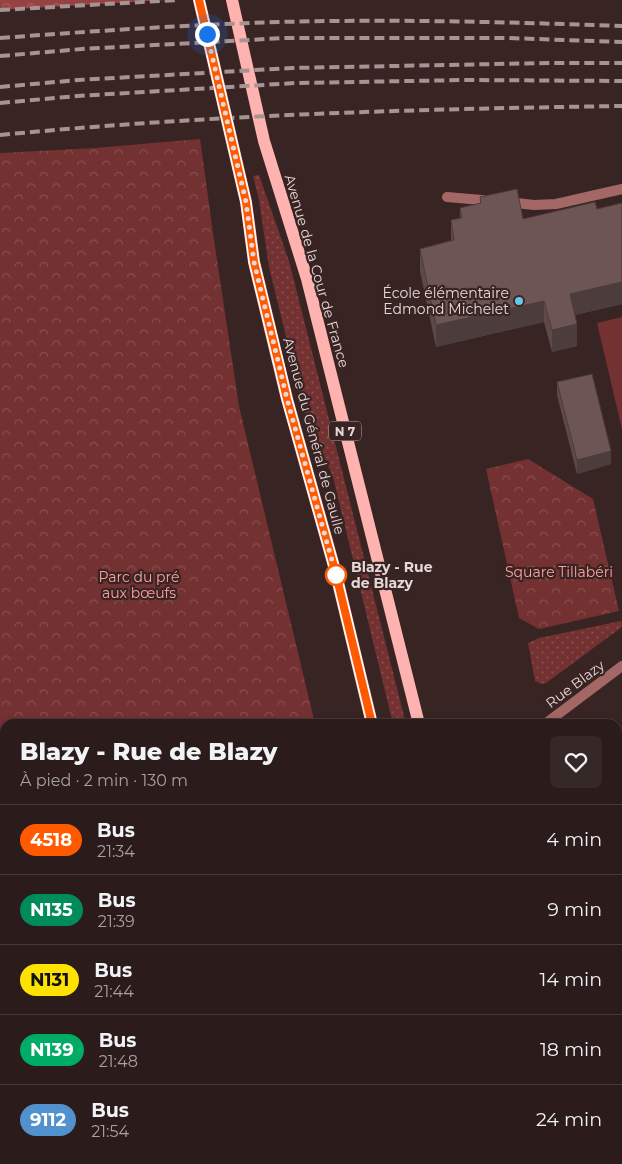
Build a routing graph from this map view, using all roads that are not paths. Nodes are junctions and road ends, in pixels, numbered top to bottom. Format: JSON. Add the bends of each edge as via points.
{"nodes":[{"id":1,"x":199,"y":0,"type":"edge"},
{"id":2,"x":232,"y":0,"type":"edge"},
{"id":3,"x":622,"y":190,"type":"edge"},
{"id":4,"x":447,"y":197,"type":"dead end"},
{"id":5,"x":622,"y":666,"type":"edge"},
{"id":6,"x":371,"y":719,"type":"edge"},
{"id":7,"x":418,"y":719,"type":"edge"},
{"id":8,"x":553,"y":719,"type":"edge"}],
"edges":[{"from":1,"to":6,"type":"main road","name":"Avenue du Général de Gaulle","via":[[246,202],[254,262]]},
{"from":2,"to":7,"type":"main road","name":"Avenue de la Cour de France","number":"N 7","via":[[264,141],[307,279]]},
{"from":3,"to":4,"type":"street","via":[[542,205]]},
{"from":5,"to":8,"type":"street","name":"Rue Blazy"}]}
